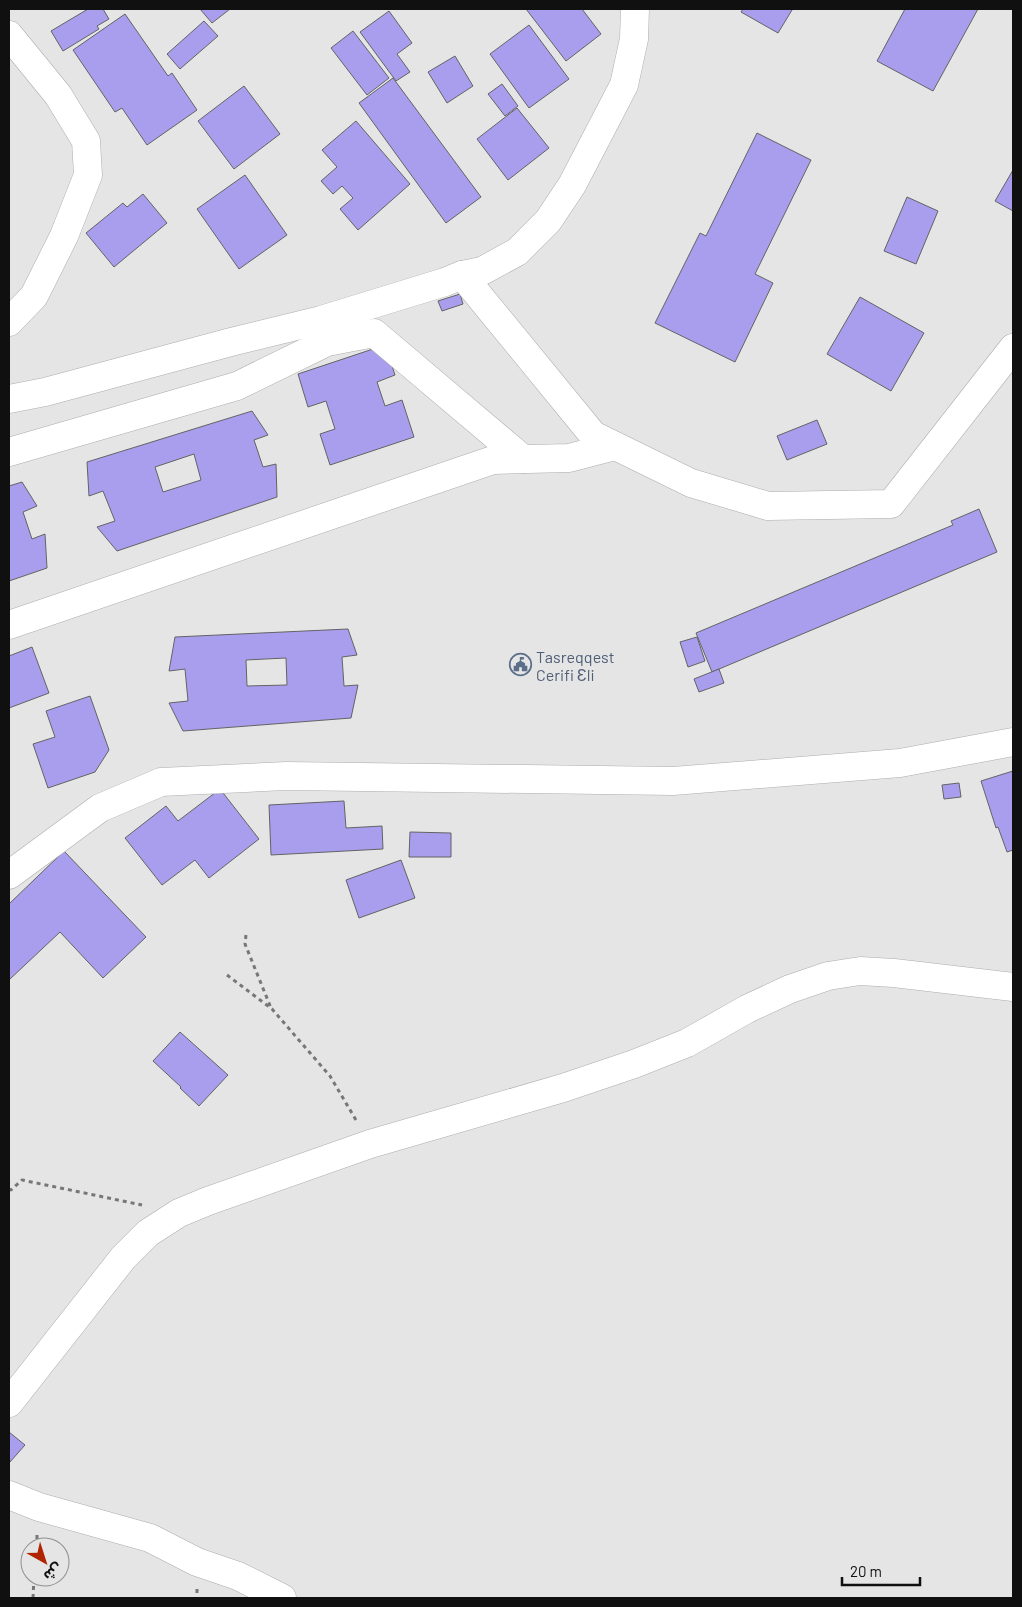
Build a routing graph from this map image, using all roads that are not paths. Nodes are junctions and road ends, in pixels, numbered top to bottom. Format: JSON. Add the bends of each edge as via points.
{"nodes":[{"id":1,"x":635,"y":9,"type":"edge"},
{"id":2,"x":9,"y":35,"type":"edge"},
{"id":3,"x":462,"y":275,"type":"junction"},
{"id":4,"x":9,"y":322,"type":"edge"},
{"id":5,"x":1013,"y":348,"type":"edge"},
{"id":6,"x":9,"y":399,"type":"edge"},
{"id":7,"x":616,"y":446,"type":"junction"},
{"id":8,"x":9,"y":452,"type":"edge"},
{"id":9,"x":523,"y":459,"type":"junction"},
{"id":10,"x":9,"y":625,"type":"edge"},
{"id":11,"x":1013,"y":742,"type":"edge"},
{"id":12,"x":9,"y":875,"type":"edge"},
{"id":13,"x":1013,"y":987,"type":"edge"},
{"id":14,"x":9,"y":1403,"type":"edge"},
{"id":15,"x":9,"y":1495,"type":"edge"},
{"id":16,"x":282,"y":1598,"type":"edge"}],
"edges":[{"from":1,"to":3,"type":"street","via":[[634,39],[624,84],[572,185],[548,221],[517,252],[482,271]]},
{"from":2,"to":4,"type":"street","via":[[58,95],[86,141],[88,175],[64,236],[34,296]]},
{"from":3,"to":6,"type":"street","via":[[321,320]]},
{"from":3,"to":7,"type":"street","via":[[593,435]]},
{"from":5,"to":7,"type":"street","via":[[891,504],[768,506],[691,483]]},
{"from":7,"to":9,"type":"street","via":[[569,458]]},
{"from":8,"to":9,"type":"street","via":[[237,386],[327,342],[374,333]]},
{"from":9,"to":10,"type":"street","via":[[493,460]]},
{"from":11,"to":12,"type":"street","via":[[900,763],[674,781],[286,776],[161,782],[100,808]]},
{"from":13,"to":14,"type":"street","via":[[869,971],[828,976],[790,989],[687,1043],[634,1064],[370,1144],[179,1213],[148,1233],[123,1258]]},
{"from":15,"to":16,"type":"street","via":[[39,1507],[150,1538]]}]}
